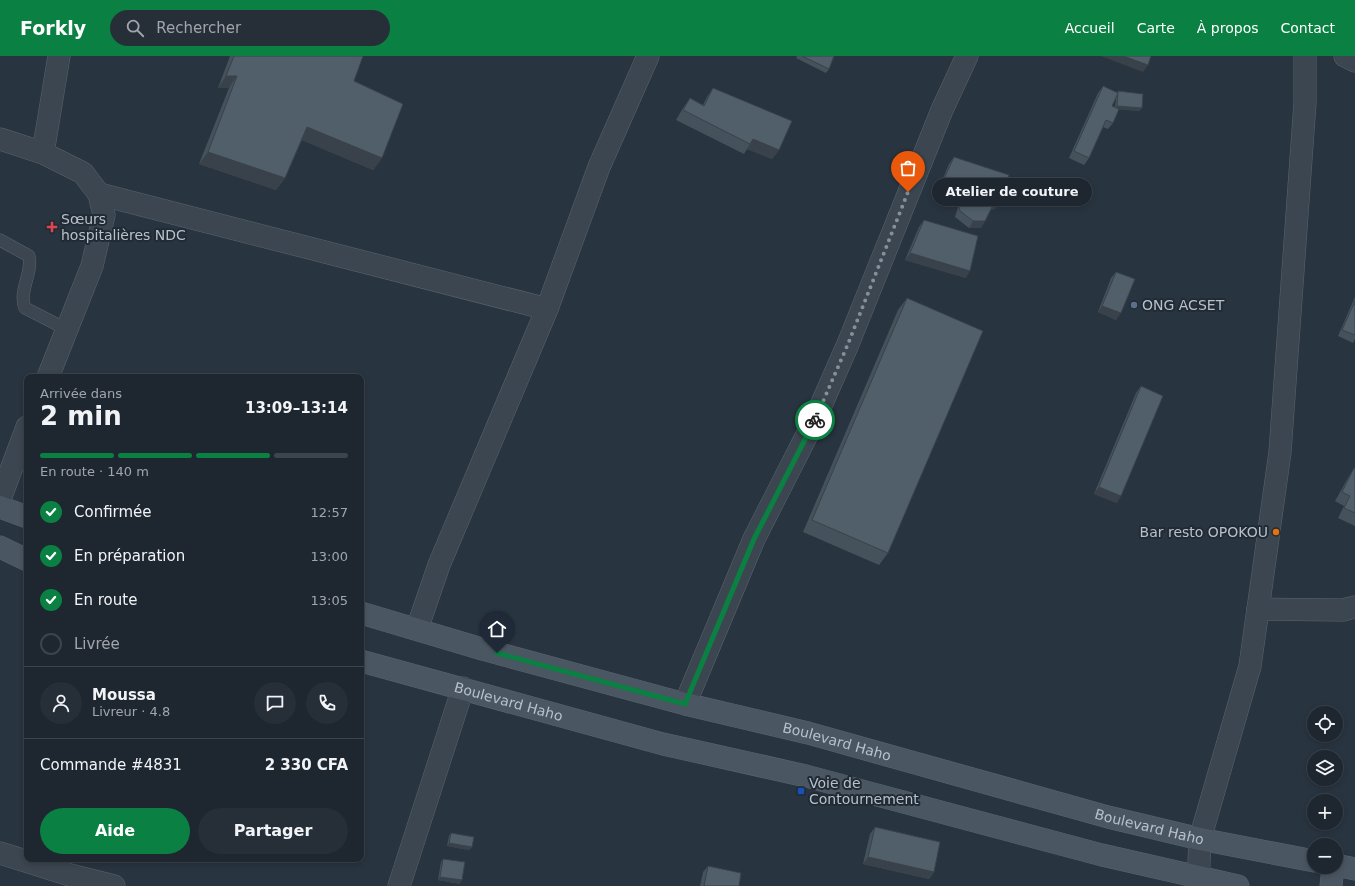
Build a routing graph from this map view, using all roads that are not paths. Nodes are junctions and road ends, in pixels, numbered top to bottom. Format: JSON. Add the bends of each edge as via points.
{"nodes":[{"id":1,"x":59,"y":56,"type":"edge"},
{"id":2,"x":967,"y":56,"type":"edge"},
{"id":3,"x":1305,"y":56,"type":"edge"},
{"id":4,"x":1345,"y":56,"type":"edge"},
{"id":5,"x":641,"y":58,"type":"edge"},
{"id":6,"x":1355,"y":61,"type":"edge"},
{"id":7,"x":0,"y":139,"type":"edge"},
{"id":8,"x":43,"y":153,"type":"junction"},
{"id":9,"x":99,"y":194,"type":"junction"},
{"id":10,"x":0,"y":240,"type":"edge"},
{"id":11,"x":546,"y":310,"type":"junction"},
{"id":12,"x":68,"y":330,"type":"junction"},
{"id":13,"x":49,"y":374,"type":"edge"},
{"id":14,"x":24,"y":435,"type":"edge"},
{"id":15,"x":0,"y":499,"type":"edge"},
{"id":16,"x":0,"y":507,"type":"edge"},
{"id":17,"x":24,"y":517,"type":"edge"},
{"id":18,"x":0,"y":547,"type":"edge"},
{"id":19,"x":24,"y":559,"type":"edge"},
{"id":20,"x":1355,"y":607,"type":"edge"},
{"id":21,"x":1258,"y":609,"type":"junction"},
{"id":22,"x":364,"y":615,"type":"edge"},
{"id":23,"x":417,"y":629,"type":"junction"},
{"id":24,"x":364,"y":662,"type":"edge"},
{"id":25,"x":463,"y":688,"type":"junction"},
{"id":26,"x":685,"y":704,"type":"junction"},
{"id":27,"x":1200,"y":839,"type":"junction"},
{"id":28,"x":0,"y":853,"type":"edge"},
{"id":29,"x":1307,"y":860,"type":"edge"},
{"id":30,"x":24,"y":861,"type":"edge"},
{"id":31,"x":27,"y":862,"type":"edge"},
{"id":32,"x":1343,"y":866,"type":"edge"},
{"id":33,"x":1355,"y":869,"type":"edge"},
{"id":34,"x":1332,"y":874,"type":"edge"},
{"id":35,"x":1198,"y":882,"type":"edge"},
{"id":36,"x":114,"y":886,"type":"edge"},
{"id":37,"x":400,"y":886,"type":"edge"},
{"id":38,"x":1238,"y":886,"type":"edge"},
{"id":39,"x":1331,"y":886,"type":"edge"}],
"edges":[{"from":1,"to":8,"type":"street"},
{"from":2,"to":26,"type":"street","via":[[942,110],[848,344],[821,406],[754,539]]},
{"from":3,"to":21,"type":"street","via":[[1305,103],[1280,452]]},
{"from":4,"to":6,"type":"street"},
{"from":5,"to":11,"type":"street"},
{"from":7,"to":8,"type":"street"},
{"from":8,"to":9,"type":"street","via":[[84,173]]},
{"from":9,"to":11,"type":"street"},
{"from":9,"to":12,"type":"street","via":[[104,215],[92,266]]},
{"from":10,"to":12,"type":"lane","via":[[29,256],[29,274],[22,302],[25,308]]},
{"from":11,"to":23,"type":"street","via":[[439,565]]},
{"from":12,"to":13,"type":"street"},
{"from":14,"to":15,"type":"street"},
{"from":16,"to":17,"type":"main road"},
{"from":18,"to":19,"type":"main road"},
{"from":20,"to":21,"type":"street","via":[[1343,610]]},
{"from":21,"to":27,"type":"street","via":[[1250,666]]},
{"from":22,"to":23,"type":"main road","name":"Boulevard Haho"},
{"from":23,"to":26,"type":"main road","name":"Boulevard Haho"},
{"from":24,"to":25,"type":"main road","name":"Boulevard Haho"},
{"from":25,"to":35,"type":"main road","name":"Boulevard Haho","via":[[663,744],[806,776]]},
{"from":25,"to":37,"type":"street"},
{"from":26,"to":27,"type":"main road","name":"Boulevard Haho","via":[[808,733],[1108,817]]},
{"from":27,"to":29,"type":"main road","name":"Boulevard Haho"},
{"from":27,"to":35,"type":"street"},
{"from":28,"to":30,"type":"street"},
{"from":31,"to":36,"type":"street","via":[[70,876]]},
{"from":32,"to":33,"type":"main road"},
{"from":34,"to":39,"type":"main road"},
{"from":35,"to":38,"type":"main road","name":"Boulevard Haho"}]}
